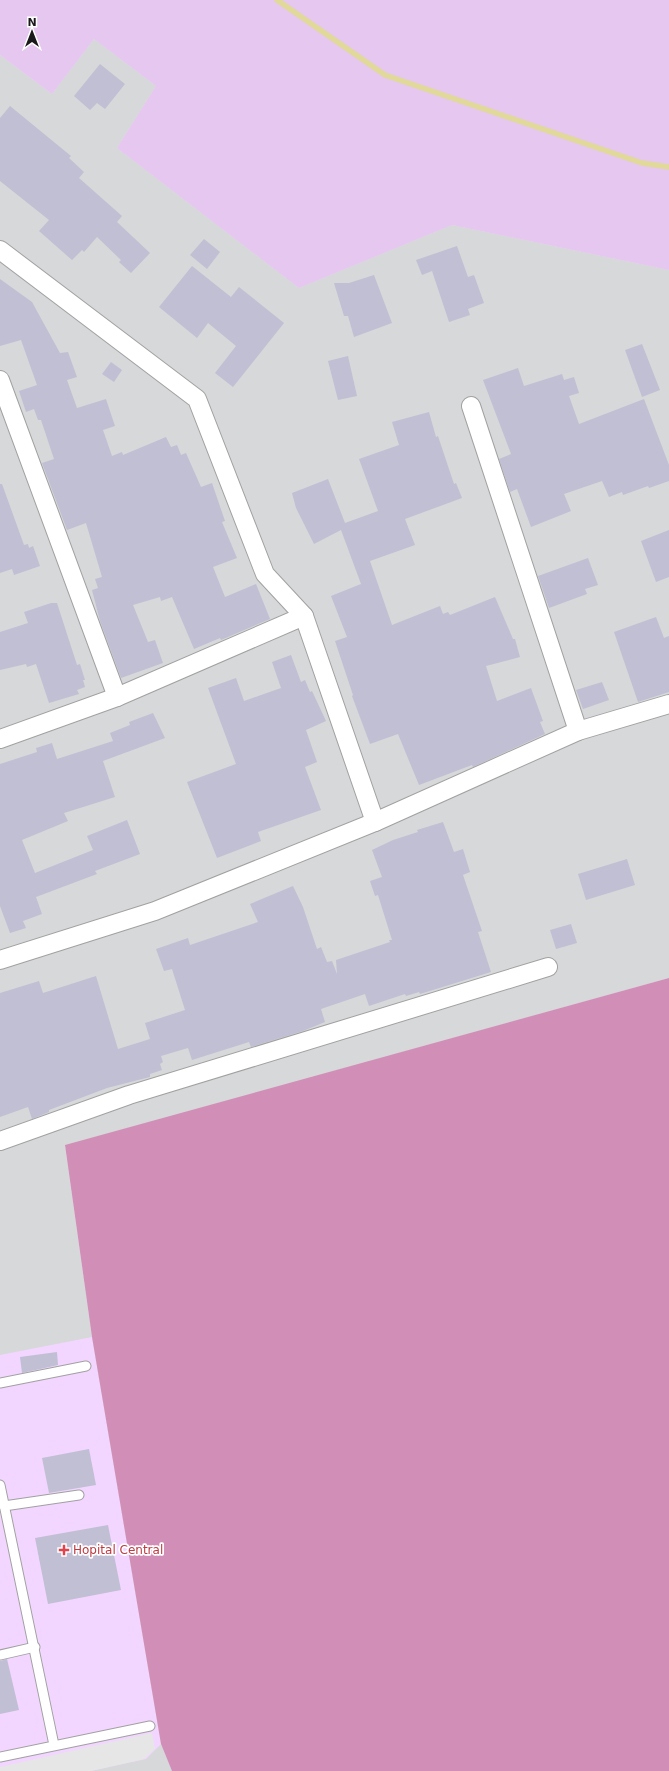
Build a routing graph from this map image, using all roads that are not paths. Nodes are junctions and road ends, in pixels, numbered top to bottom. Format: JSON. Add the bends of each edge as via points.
{"nodes":[{"id":1,"x":0,"y":250,"type":"edge"},
{"id":2,"x":0,"y":380,"type":"edge"},
{"id":3,"x":471,"y":406,"type":"dead end"},
{"id":4,"x":6,"y":415,"type":"edge"},
{"id":5,"x":304,"y":616,"type":"junction"},
{"id":6,"x":117,"y":697,"type":"junction"},
{"id":7,"x":669,"y":704,"type":"edge"},
{"id":8,"x":578,"y":731,"type":"junction"},
{"id":9,"x":0,"y":739,"type":"edge"},
{"id":10,"x":375,"y":822,"type":"junction"},
{"id":11,"x":0,"y":960,"type":"edge"},
{"id":12,"x":548,"y":967,"type":"dead end"},
{"id":13,"x":0,"y":1141,"type":"edge"},
{"id":14,"x":86,"y":1366,"type":"dead end"},
{"id":15,"x":0,"y":1383,"type":"edge"},
{"id":16,"x":0,"y":1485,"type":"edge"},
{"id":17,"x":79,"y":1495,"type":"dead end"},
{"id":18,"x":4,"y":1506,"type":"junction"},
{"id":19,"x":35,"y":1647,"type":"junction"},
{"id":20,"x":0,"y":1655,"type":"edge"},
{"id":21,"x":150,"y":1726,"type":"dead end"},
{"id":22,"x":54,"y":1745,"type":"junction"},
{"id":23,"x":0,"y":1757,"type":"edge"}],
"edges":[{"from":1,"to":5,"type":"street","via":[[197,400],[265,574]]},
{"from":2,"to":4,"type":"street"},
{"from":3,"to":8,"type":"street"},
{"from":4,"to":6,"type":"street"},
{"from":5,"to":6,"type":"street"},
{"from":5,"to":10,"type":"street"},
{"from":6,"to":9,"type":"street"},
{"from":7,"to":8,"type":"street"},
{"from":8,"to":10,"type":"street"},
{"from":10,"to":11,"type":"street","via":[[155,911]]},
{"from":12,"to":13,"type":"street","via":[[130,1095]]},
{"from":14,"to":15,"type":"lane"},
{"from":16,"to":18,"type":"lane"},
{"from":17,"to":18,"type":"lane"},
{"from":18,"to":19,"type":"lane"},
{"from":19,"to":20,"type":"lane"},
{"from":19,"to":22,"type":"lane"},
{"from":21,"to":22,"type":"lane"},
{"from":22,"to":23,"type":"lane"}]}
